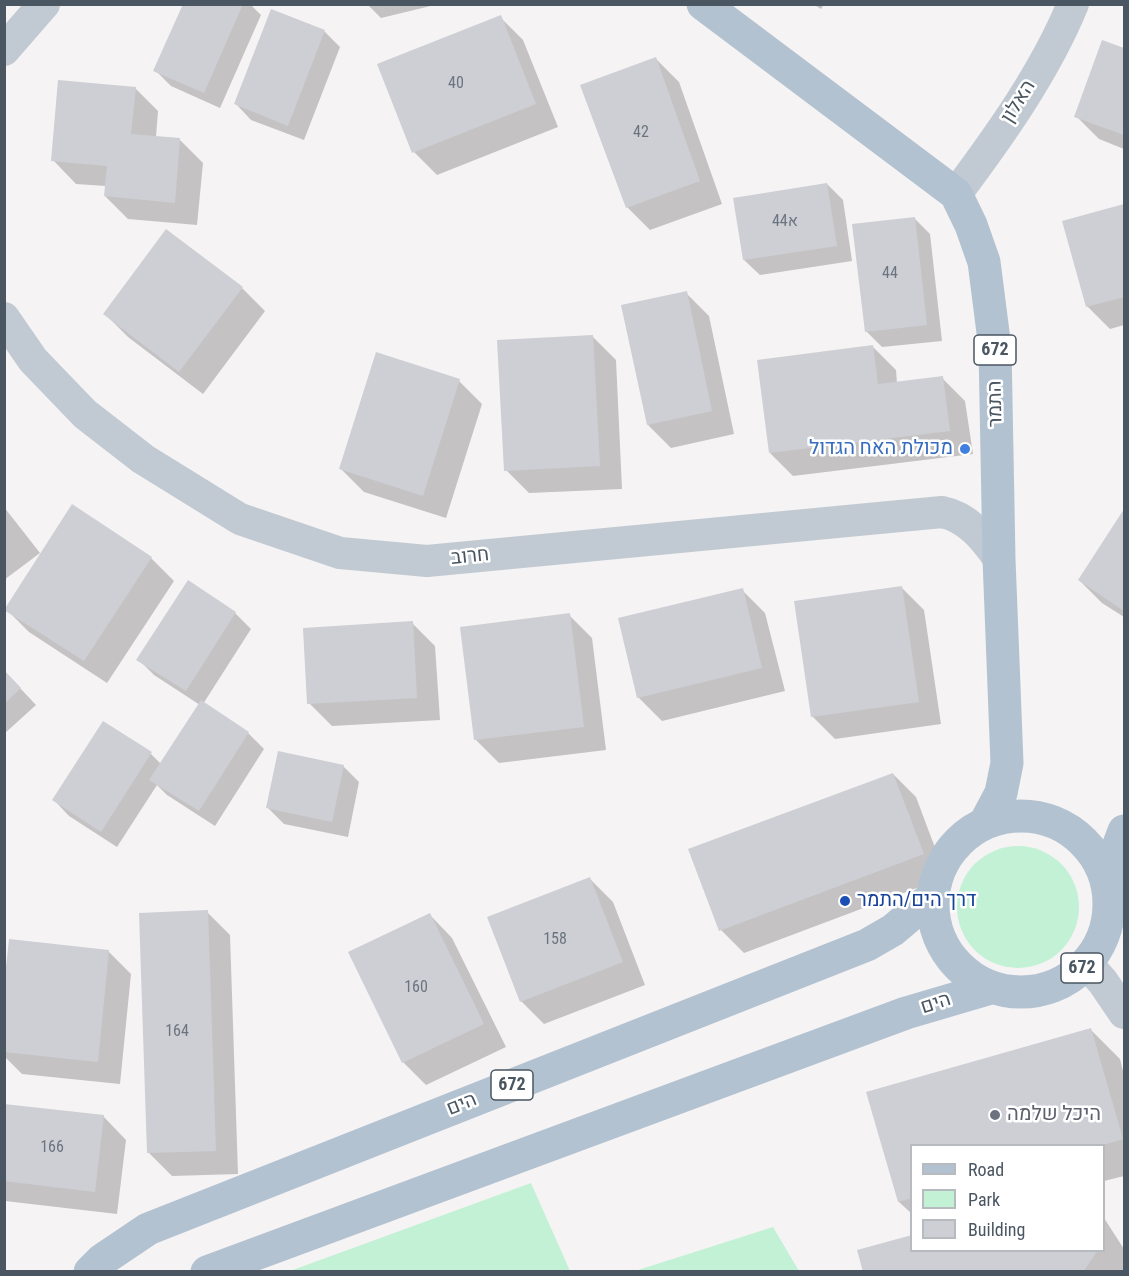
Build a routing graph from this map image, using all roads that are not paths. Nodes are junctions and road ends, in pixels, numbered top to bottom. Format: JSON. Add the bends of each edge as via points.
{"nodes":[{"id":1,"x":44,"y":4,"type":"edge"},
{"id":2,"x":703,"y":4,"type":"edge"},
{"id":3,"x":1073,"y":4,"type":"edge"},
{"id":4,"x":4,"y":50,"type":"edge"},
{"id":5,"x":956,"y":194,"type":"junction"},
{"id":6,"x":4,"y":318,"type":"edge"},
{"id":7,"x":999,"y":559,"type":"junction"},
{"id":8,"x":985,"y":823,"type":"junction"},
{"id":9,"x":1125,"y":831,"type":"edge"},
{"id":10,"x":1106,"y":879,"type":"junction"},
{"id":11,"x":933,"y":897,"type":"junction"},
{"id":12,"x":1087,"y":964,"type":"junction"},
{"id":13,"x":991,"y":988,"type":"junction"},
{"id":14,"x":1125,"y":1013,"type":"edge"},
{"id":15,"x":90,"y":1272,"type":"edge"},
{"id":16,"x":207,"y":1272,"type":"edge"}],
"edges":[{"from":1,"to":4,"type":"street"},
{"from":2,"to":5,"type":"main road","name":"התמר","number":"672"},
{"from":3,"to":5,"type":"street","name":"האלון","via":[[1059,38],[988,151]]},
{"from":5,"to":7,"type":"main road","name":"התמר","number":"672","via":[[984,262],[995,348]]},
{"from":6,"to":7,"type":"street","name":"חרוב","via":[[33,360],[85,414],[143,459],[240,519],[340,553],[427,561],[942,512],[962,519]]},
{"from":7,"to":8,"type":"main road","name":"התמר","number":"672","via":[[1007,763],[1001,793]]},
{"from":8,"to":10,"type":"main road","number":"672","via":[[1010,816],[1035,817],[1059,825],[1080,839],[1096,858]]},
{"from":8,"to":11,"type":"main road","number":"672","via":[[965,835],[949,853],[937,874]]},
{"from":9,"to":10,"type":"main road","number":"672"},
{"from":10,"to":12,"type":"main road","number":"672","via":[[1110,902],[1107,925]]},
{"from":11,"to":13,"type":"main road","number":"672","via":[[933,920],[940,942],[953,962]]},
{"from":11,"to":15,"type":"main road","name":"הים","number":"672","via":[[893,930],[867,945],[148,1229]]},
{"from":12,"to":13,"type":"main road","number":"672","via":[[1067,981],[1043,991],[1017,993]]},
{"from":12,"to":14,"type":"street"},
{"from":13,"to":16,"type":"main road","name":"הים","number":"672","via":[[906,1013]]}]}
